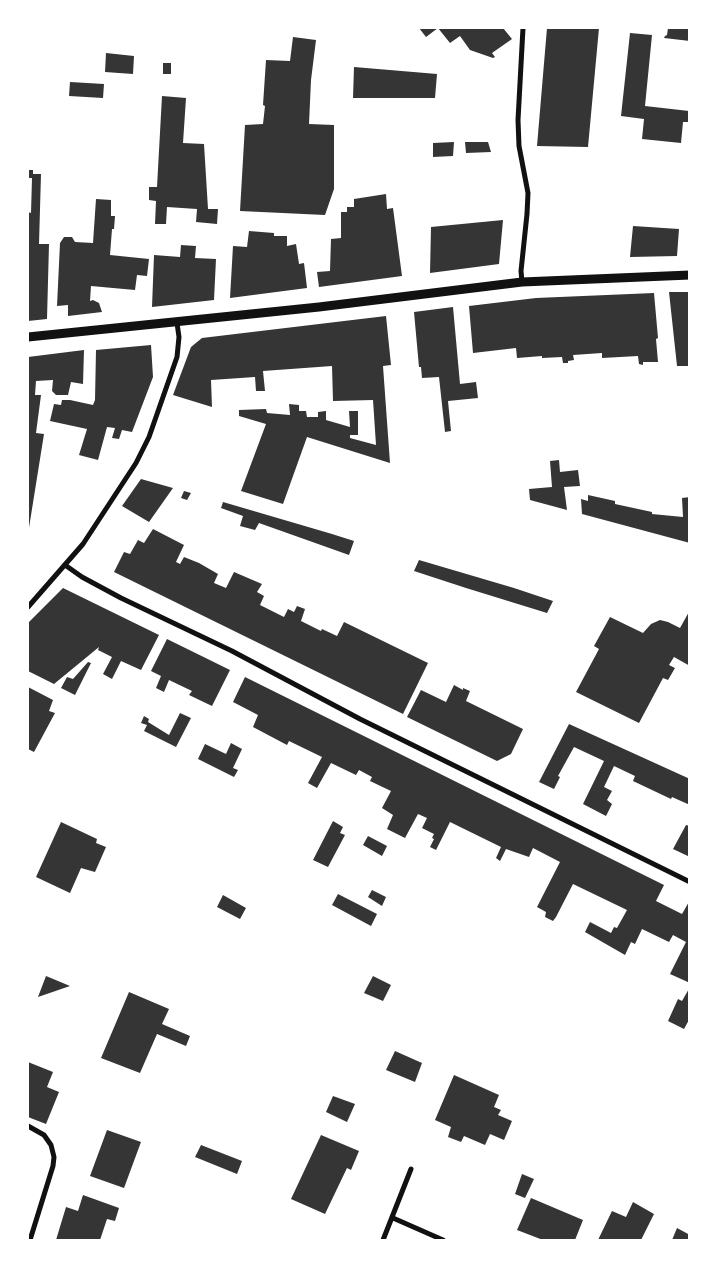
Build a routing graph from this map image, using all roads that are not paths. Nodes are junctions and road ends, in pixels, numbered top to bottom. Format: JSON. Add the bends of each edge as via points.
{"nodes":[{"id":1,"x":523,"y":28,"type":"edge"},
{"id":2,"x":690,"y":275,"type":"edge"},
{"id":3,"x":522,"y":282,"type":"junction"},
{"id":4,"x":177,"y":323,"type":"junction"},
{"id":5,"x":28,"y":338,"type":"edge"},
{"id":6,"x":65,"y":565,"type":"junction"},
{"id":7,"x":28,"y":608,"type":"edge"},
{"id":8,"x":690,"y":882,"type":"edge"},
{"id":9,"x":28,"y":1126,"type":"edge"},
{"id":10,"x":411,"y":1169,"type":"dead end"},
{"id":11,"x":393,"y":1218,"type":"junction"},
{"id":12,"x":30,"y":1240,"type":"edge"},
{"id":13,"x":383,"y":1240,"type":"edge"},
{"id":14,"x":443,"y":1240,"type":"edge"}],
"edges":[{"from":1,"to":3,"type":"street","via":[[518,120],[528,193]]},
{"from":2,"to":3,"type":"street"},
{"from":3,"to":4,"type":"street"},
{"from":4,"to":5,"type":"street"},
{"from":4,"to":6,"type":"street","via":[[177,357],[149,437],[117,492]]},
{"from":6,"to":7,"type":"street"},
{"from":6,"to":8,"type":"street","via":[[121,598],[232,650],[360,719]]},
{"from":9,"to":12,"type":"street","via":[[44,1135],[54,1156]]},
{"from":10,"to":11,"type":"street"},
{"from":11,"to":13,"type":"street"},
{"from":11,"to":14,"type":"street"}]}
